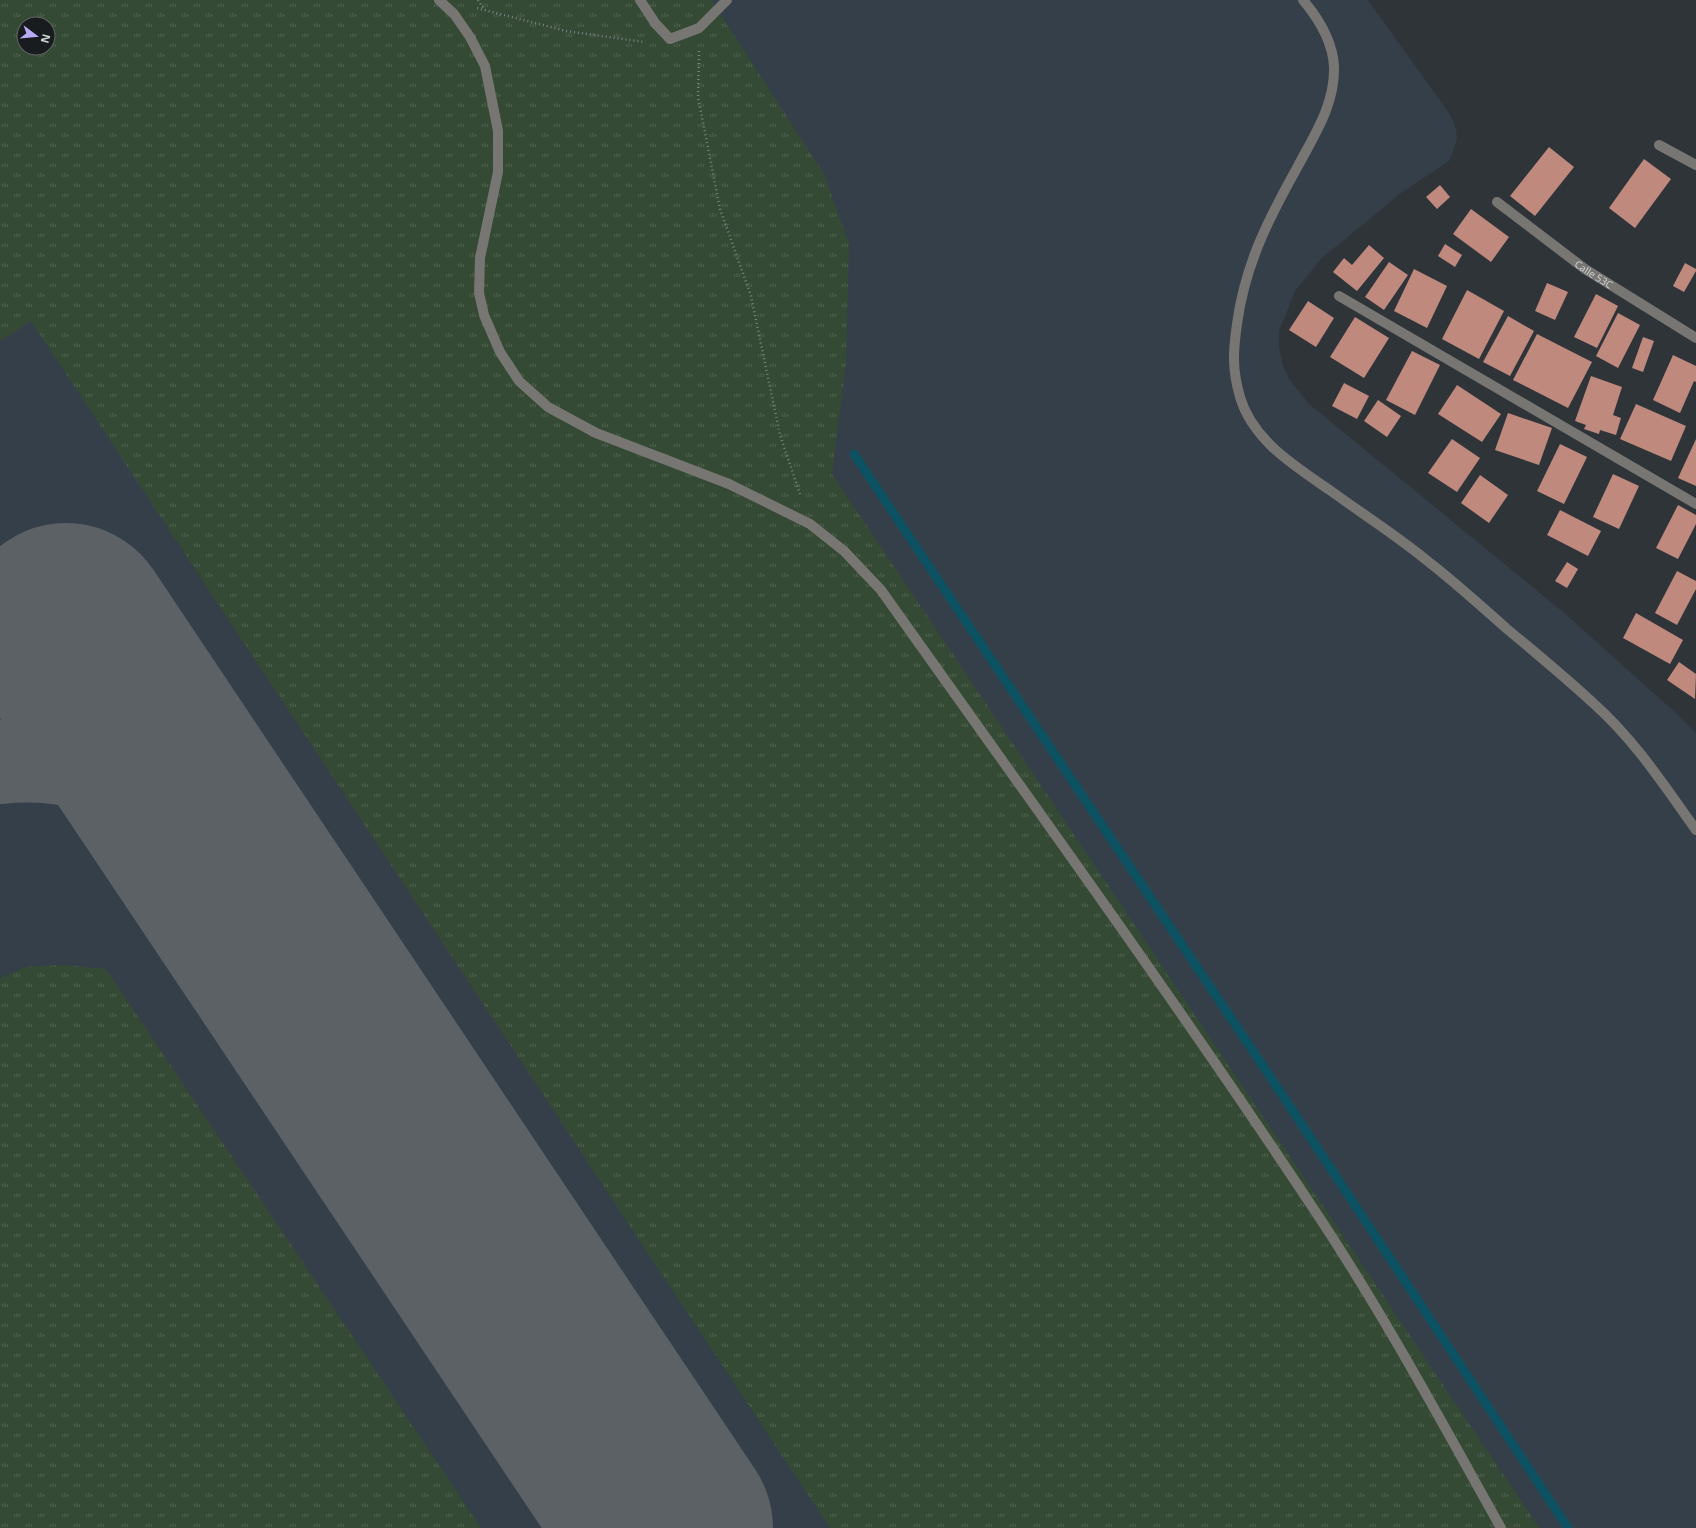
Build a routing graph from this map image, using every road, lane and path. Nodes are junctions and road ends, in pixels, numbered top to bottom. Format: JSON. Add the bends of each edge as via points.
{"nodes":[{"id":1,"x":439,"y":0,"type":"edge"},
{"id":2,"x":478,"y":0,"type":"edge"},
{"id":3,"x":640,"y":0,"type":"edge"},
{"id":4,"x":727,"y":0,"type":"edge"},
{"id":5,"x":1303,"y":0,"type":"edge"},
{"id":6,"x":470,"y":6,"type":"dead end"},
{"id":7,"x":484,"y":10,"type":"junction"},
{"id":8,"x":699,"y":28,"type":"junction"},
{"id":9,"x":670,"y":40,"type":"junction"},
{"id":10,"x":1659,"y":145,"type":"dead end"},
{"id":11,"x":1696,"y":166,"type":"edge"},
{"id":12,"x":1497,"y":202,"type":"dead end"},
{"id":13,"x":1338,"y":296,"type":"dead end"},
{"id":14,"x":1696,"y":338,"type":"edge"},
{"id":15,"x":1696,"y":504,"type":"edge"},
{"id":16,"x":810,"y":524,"type":"junction"},
{"id":17,"x":1696,"y":830,"type":"edge"},
{"id":18,"x":1501,"y":1528,"type":"edge"}],
"edges":[{"from":1,"to":16,"type":"street","via":[[454,14],[485,66],[498,131],[498,172],[480,258],[479,293],[484,315],[500,352],[519,380],[548,407],[596,433],[729,484]]},
{"from":2,"to":7,"type":"path"},
{"from":3,"to":9,"type":"street"},
{"from":4,"to":8,"type":"street"},
{"from":5,"to":17,"type":"street","via":[[1321,23],[1329,42],[1334,66],[1332,91],[1324,119],[1274,210],[1246,278],[1234,346],[1234,374],[1241,402],[1254,426],[1269,444],[1305,473],[1429,561],[1594,703],[1639,750]]},
{"from":6,"to":7,"type":"path"},
{"from":7,"to":9,"type":"path","via":[[566,31],[648,43]]},
{"from":8,"to":9,"type":"street"},
{"from":8,"to":16,"type":"path","via":[[698,97],[720,209],[751,296],[780,435]]},
{"from":10,"to":11,"type":"street"},
{"from":12,"to":14,"type":"street","name":"Calle 53C","via":[[1585,269]]},
{"from":13,"to":15,"type":"street"},
{"from":16,"to":18,"type":"street","via":[[844,551],[881,590],[1158,982],[1316,1212],[1386,1326]]}]}
